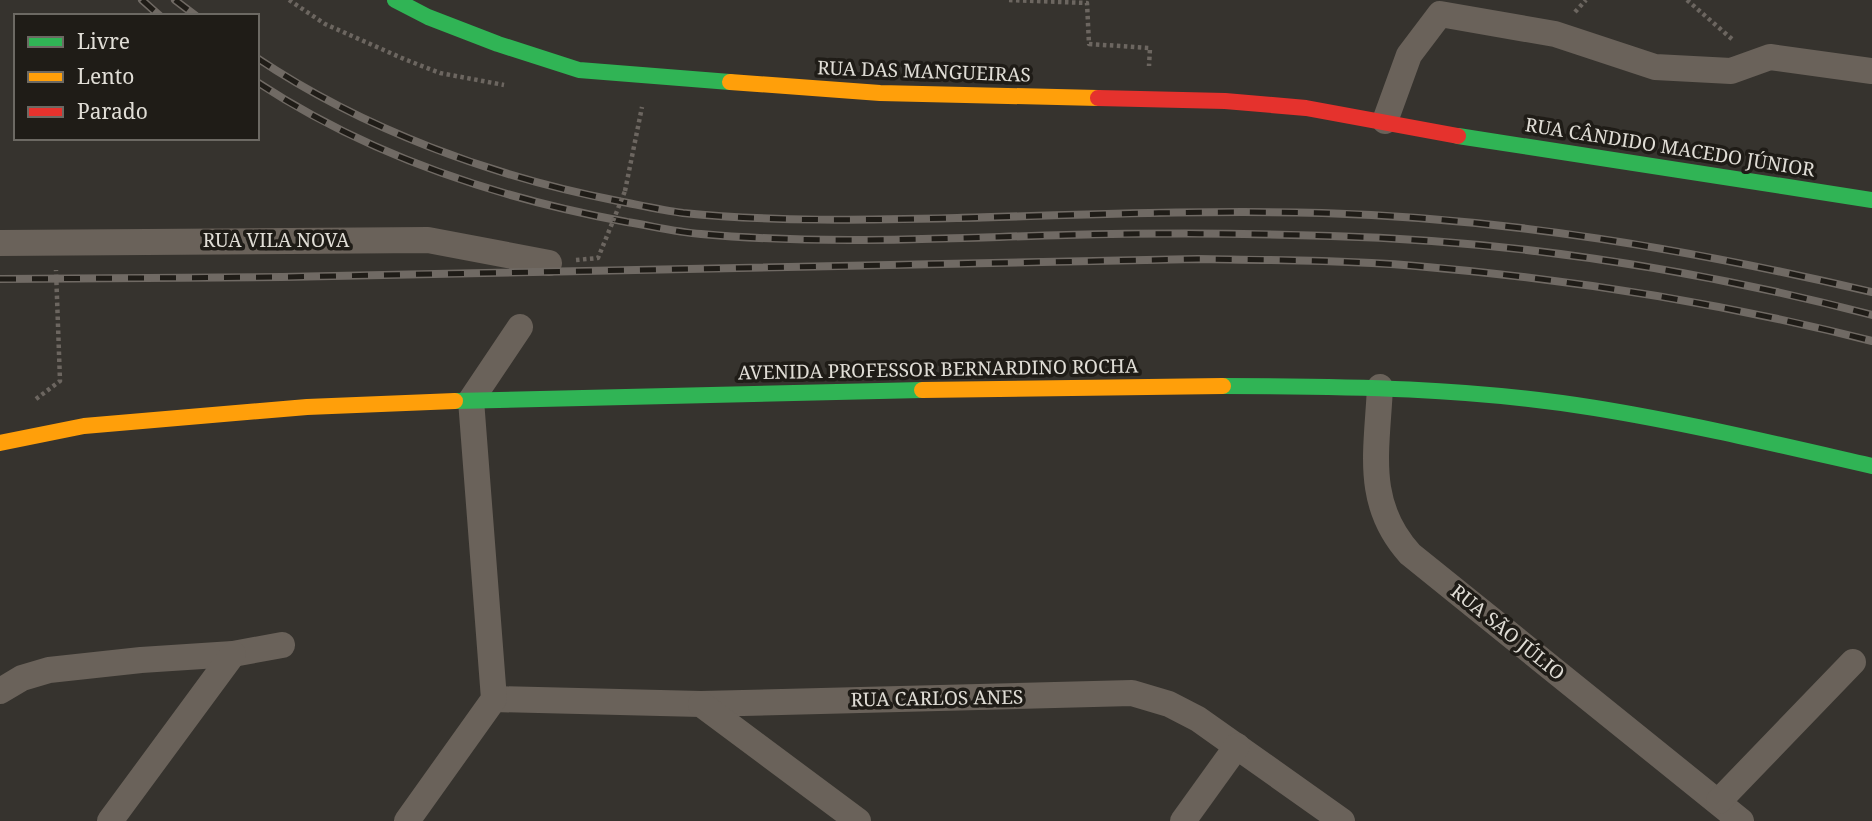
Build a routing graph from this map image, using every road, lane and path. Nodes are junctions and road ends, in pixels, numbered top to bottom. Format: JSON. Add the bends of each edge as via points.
{"nodes":[{"id":1,"x":395,"y":0,"type":"edge"},
{"id":2,"x":1009,"y":0,"type":"edge"},
{"id":3,"x":1687,"y":0,"type":"edge"},
{"id":4,"x":1758,"y":61,"type":"junction"},
{"id":5,"x":1872,"y":71,"type":"edge"},
{"id":6,"x":645,"y":75,"type":"junction"},
{"id":7,"x":1147,"y":99,"type":"junction"},
{"id":8,"x":1385,"y":121,"type":"junction"},
{"id":9,"x":1462,"y":136,"type":"joint"},
{"id":10,"x":1872,"y":200,"type":"edge"},
{"id":11,"x":56,"y":241,"type":"junction"},
{"id":12,"x":0,"y":243,"type":"edge"},
{"id":13,"x":549,"y":263,"type":"joint"},
{"id":14,"x":520,"y":327,"type":"dead end"},
{"id":15,"x":1380,"y":387,"type":"junction"},
{"id":16,"x":471,"y":400,"type":"junction"},
{"id":17,"x":28,"y":438,"type":"junction"},
{"id":18,"x":0,"y":443,"type":"edge"},
{"id":19,"x":1872,"y":466,"type":"edge"},
{"id":20,"x":282,"y":645,"type":"dead end"},
{"id":21,"x":233,"y":654,"type":"junction"},
{"id":22,"x":1853,"y":662,"type":"dead end"},
{"id":23,"x":0,"y":691,"type":"edge"},
{"id":24,"x":494,"y":699,"type":"junction"},
{"id":25,"x":701,"y":704,"type":"junction"},
{"id":26,"x":1237,"y":746,"type":"junction"},
{"id":27,"x":1719,"y":801,"type":"junction"},
{"id":28,"x":110,"y":821,"type":"edge"},
{"id":29,"x":407,"y":821,"type":"edge"},
{"id":30,"x":859,"y":821,"type":"edge"},
{"id":31,"x":1183,"y":821,"type":"edge"},
{"id":32,"x":1342,"y":821,"type":"edge"},
{"id":33,"x":1741,"y":821,"type":"edge"}],
"edges":[{"from":1,"to":6,"type":"main road","name":"RUA DAS MANGUEIRAS","via":[[498,44],[579,69]]},
{"from":2,"to":7,"type":"path","via":[[1087,3],[1089,44],[1150,48]]},
{"from":3,"to":4,"type":"path"},
{"from":4,"to":5,"type":"street","via":[[1770,57]]},
{"from":4,"to":8,"type":"street","via":[[1731,71],[1655,67],[1555,34],[1440,14],[1409,55]]},
{"from":6,"to":7,"type":"main road","name":"RUA DAS MANGUEIRAS","via":[[880,93]]},
{"from":6,"to":13,"type":"path","bridge":true,"via":[[642,116],[625,191],[598,258]]},
{"from":7,"to":8,"type":"main road","name":"RUA DAS MANGUEIRAS","via":[[1306,108]]},
{"from":8,"to":9,"type":"main road","name":"RUA DAS MANGUEIRAS"},
{"from":9,"to":10,"type":"main road","name":"RUA CÂNDIDO MACEDO JÚNIOR"},
{"from":11,"to":12,"type":"street","name":"RUA VILA NOVA"},
{"from":11,"to":13,"type":"street","name":"RUA VILA NOVA","via":[[428,240]]},
{"from":11,"to":17,"type":"path","via":[[60,381],[36,397]]},
{"from":14,"to":16,"type":"street"},
{"from":15,"to":16,"type":"main road","name":"AVENIDA PROFESSOR BERNARDINO ROCHA","via":[[1035,387]]},
{"from":15,"to":19,"type":"main road","name":"AVENIDA PROFESSOR BERNARDINO ROCHA","via":[[1594,408]]},
{"from":15,"to":27,"type":"street","name":"RUA SÃO JÚLIO","via":[[1376,477],[1382,511],[1394,536],[1410,554]]},
{"from":16,"to":17,"type":"main road","name":"AVENIDA PROFESSOR BERNARDINO ROCHA","via":[[293,408],[84,426]]},
{"from":16,"to":24,"type":"street"},
{"from":17,"to":18,"type":"main road","name":"AVENIDA PROFESSOR BERNARDINO ROCHA"},
{"from":20,"to":21,"type":"street"},
{"from":21,"to":23,"type":"street","via":[[49,670]]},
{"from":21,"to":28,"type":"street"},
{"from":22,"to":27,"type":"street"},
{"from":24,"to":25,"type":"street","name":"RUA CARLOS ANES"},
{"from":24,"to":29,"type":"street"},
{"from":25,"to":26,"type":"street","name":"RUA CARLOS ANES","via":[[1132,693],[1169,704]]},
{"from":25,"to":30,"type":"street"},
{"from":26,"to":31,"type":"street"},
{"from":26,"to":32,"type":"street","name":"RUA CARLOS ANES"},
{"from":27,"to":33,"type":"street","name":"RUA SÃO JÚLIO"}]}
